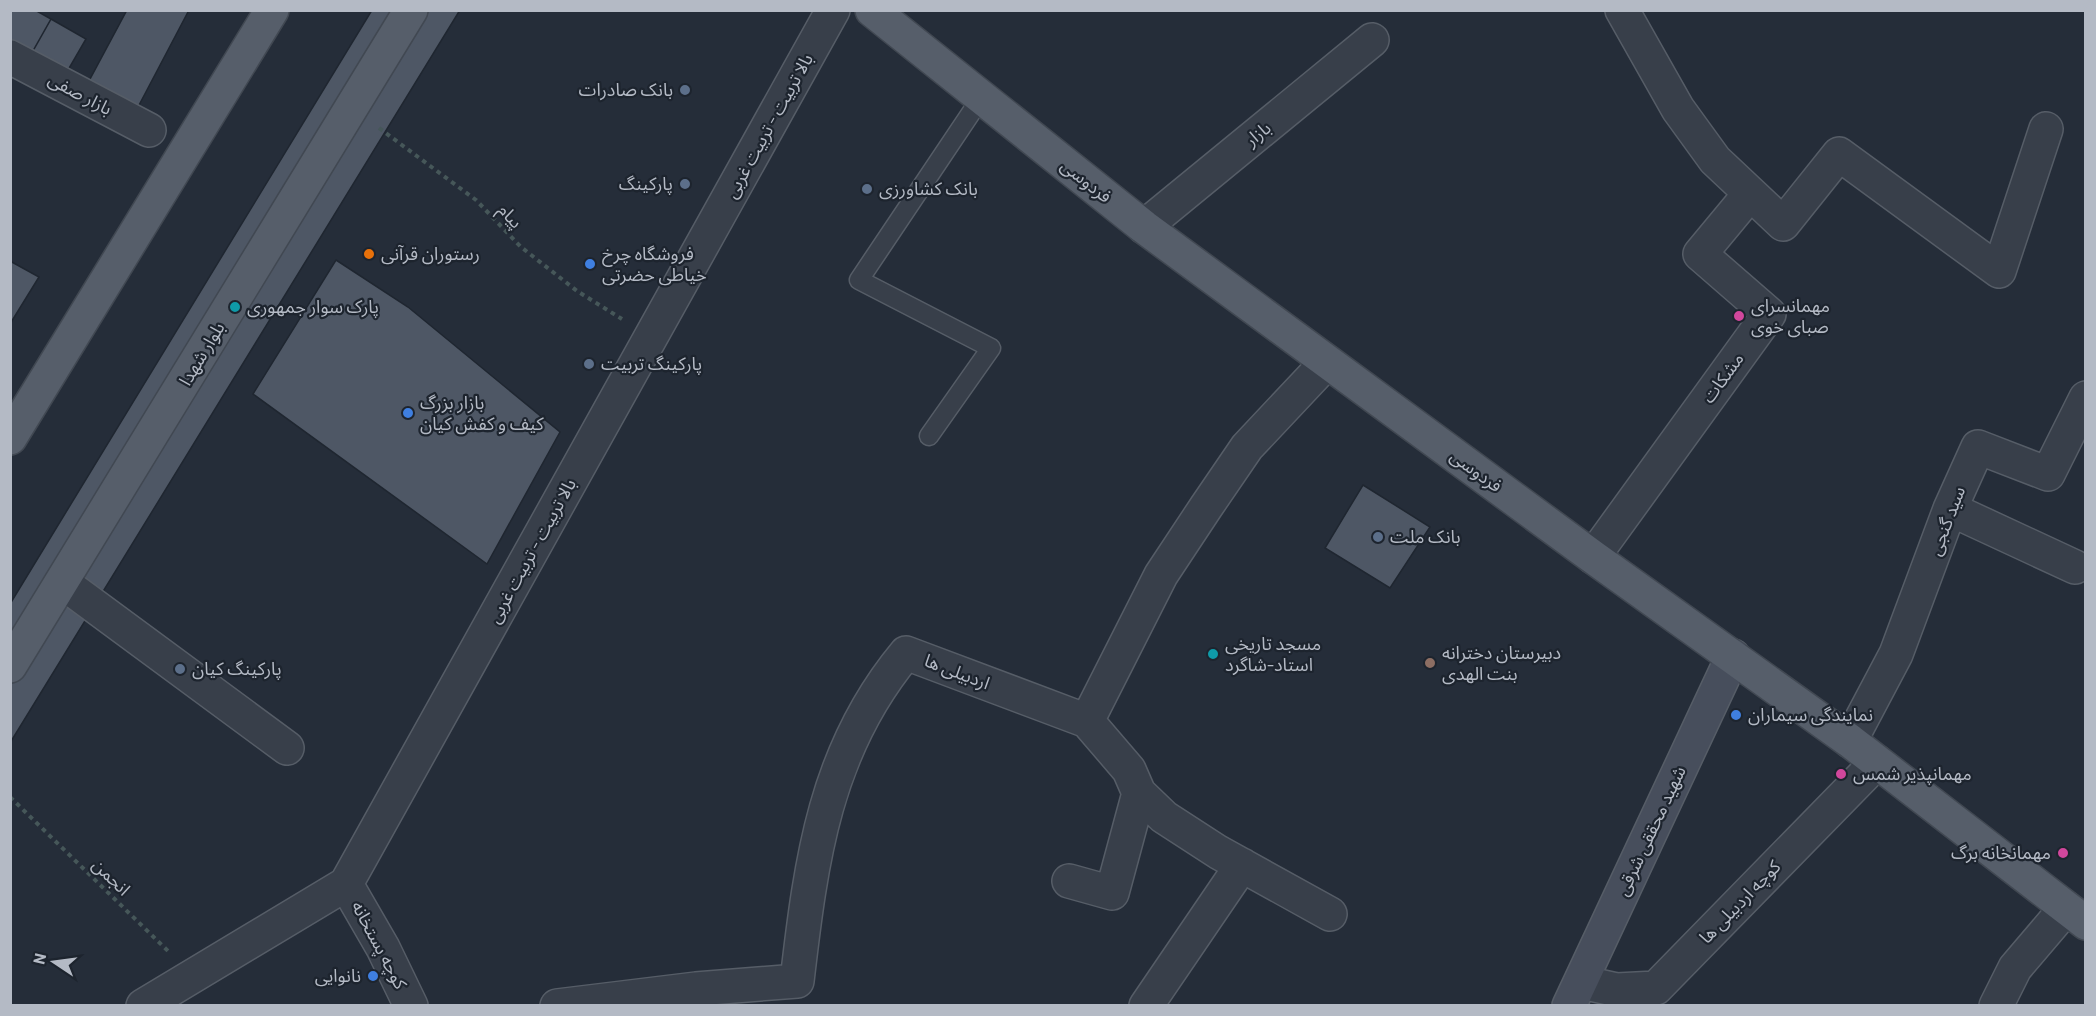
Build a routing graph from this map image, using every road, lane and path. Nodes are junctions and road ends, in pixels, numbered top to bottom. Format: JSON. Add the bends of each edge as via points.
{"nodes":[{"id":1,"x":272,"y":10,"type":"edge"},
{"id":2,"x":411,"y":10,"type":"edge"},
{"id":3,"x":833,"y":10,"type":"edge"},
{"id":4,"x":872,"y":10,"type":"edge"},
{"id":5,"x":1622,"y":10,"type":"edge"},
{"id":6,"x":1372,"y":40,"type":"dead end"},
{"id":7,"x":10,"y":57,"type":"edge"},
{"id":8,"x":981,"y":98,"type":"junction"},
{"id":9,"x":352,"y":108,"type":"junction"},
{"id":10,"x":2046,"y":129,"type":"dead end"},
{"id":11,"x":149,"y":130,"type":"dead end"},
{"id":12,"x":1749,"y":195,"type":"junction"},
{"id":13,"x":1144,"y":227,"type":"junction"},
{"id":14,"x":651,"y":338,"type":"junction"},
{"id":15,"x":1327,"y":362,"type":"junction"},
{"id":16,"x":2085,"y":398,"type":"edge"},
{"id":17,"x":929,"y":436,"type":"dead end"},
{"id":18,"x":10,"y":438,"type":"edge"},
{"id":19,"x":1950,"y":509,"type":"junction"},
{"id":20,"x":1593,"y":557,"type":"junction"},
{"id":21,"x":2075,"y":567,"type":"dead end"},
{"id":22,"x":62,"y":582,"type":"junction"},
{"id":23,"x":1733,"y":656,"type":"junction"},
{"id":24,"x":10,"y":666,"type":"edge"},
{"id":25,"x":1087,"y":721,"type":"junction"},
{"id":26,"x":1850,"y":741,"type":"junction"},
{"id":27,"x":287,"y":748,"type":"dead end"},
{"id":28,"x":1877,"y":762,"type":"junction"},
{"id":29,"x":1139,"y":793,"type":"junction"},
{"id":30,"x":10,"y":797,"type":"edge"},
{"id":31,"x":1242,"y":865,"type":"junction"},
{"id":32,"x":1069,"y":881,"type":"dead end"},
{"id":33,"x":346,"y":884,"type":"junction"},
{"id":34,"x":1330,"y":914,"type":"dead end"},
{"id":35,"x":2075,"y":915,"type":"edge"},
{"id":36,"x":193,"y":975,"type":"junction"},
{"id":37,"x":1575,"y":994,"type":"edge"},
{"id":38,"x":143,"y":1005,"type":"edge"},
{"id":39,"x":411,"y":1005,"type":"edge"},
{"id":40,"x":557,"y":1005,"type":"edge"},
{"id":41,"x":1146,"y":1005,"type":"edge"},
{"id":42,"x":1996,"y":1005,"type":"edge"}],
"edges":[{"from":1,"to":18,"type":"main road"},
{"from":2,"to":9,"type":"main road","name":"بلوار شهدا"},
{"from":3,"to":14,"type":"street","name":"بالا تربیت - تربیت غربی"},
{"from":4,"to":8,"type":"main road","name":"فردوسی"},
{"from":5,"to":12,"type":"street","via":[[1678,109],[1715,160]]},
{"from":6,"to":13,"type":"street","name":"بازار"},
{"from":7,"to":11,"type":"street","name":"بازار صفی"},
{"from":8,"to":13,"type":"main road","name":"فردوسی"},
{"from":8,"to":17,"type":"lane","via":[[859,280],[991,348]]},
{"from":9,"to":14,"type":"path","name":"پیام","via":[[476,200],[521,247],[577,291]]},
{"from":9,"to":22,"type":"main road","name":"بلوار شهدا"},
{"from":10,"to":12,"type":"street","via":[[1999,271],[1839,154],[1783,224]]},
{"from":12,"to":20,"type":"street","name":"مشکات","via":[[1700,254],[1769,314]]},
{"from":13,"to":15,"type":"main road","name":"فردوسی"},
{"from":14,"to":33,"type":"street","name":"بالا تربیت - تربیت غربی"},
{"from":15,"to":20,"type":"main road","name":"فردوسی"},
{"from":15,"to":25,"type":"street","via":[[1247,447],[1206,507],[1161,575]]},
{"from":16,"to":19,"type":"street","name":"سید گنجی","via":[[2048,474],[1978,447]]},
{"from":19,"to":21,"type":"street"},
{"from":19,"to":26,"type":"street","name":"سید گنجی","via":[[1896,654]]},
{"from":20,"to":23,"type":"main road","name":"فردوسی"},
{"from":22,"to":24,"type":"main road","name":"بلوار شهدا"},
{"from":22,"to":27,"type":"street"},
{"from":23,"to":26,"type":"main road","name":"فردوسی"},
{"from":23,"to":37,"type":"street","name":"شهید محققی شرقی"},
{"from":25,"to":29,"type":"street","via":[[1129,770]]},
{"from":25,"to":40,"type":"street","name":"اردبیلی ها","via":[[906,653],[884,680],[857,726],[836,773],[818,835],[796,981]]},
{"from":26,"to":28,"type":"main road","name":"فردوسی"},
{"from":28,"to":35,"type":"main road","name":"فردوسی"},
{"from":28,"to":37,"type":"street","name":"کوچه اردبیلی ها","via":[[1656,988]]},
{"from":29,"to":31,"type":"street","via":[[1164,817]]},
{"from":29,"to":32,"type":"street","via":[[1112,893]]},
{"from":30,"to":36,"type":"path","name":"انجمن"},
{"from":31,"to":34,"type":"street"},
{"from":31,"to":41,"type":"street"},
{"from":33,"to":36,"type":"street"},
{"from":33,"to":39,"type":"street","name":"کوچه پستخانه"},
{"from":35,"to":42,"type":"street","via":[[2015,969]]},
{"from":36,"to":38,"type":"street"}]}
